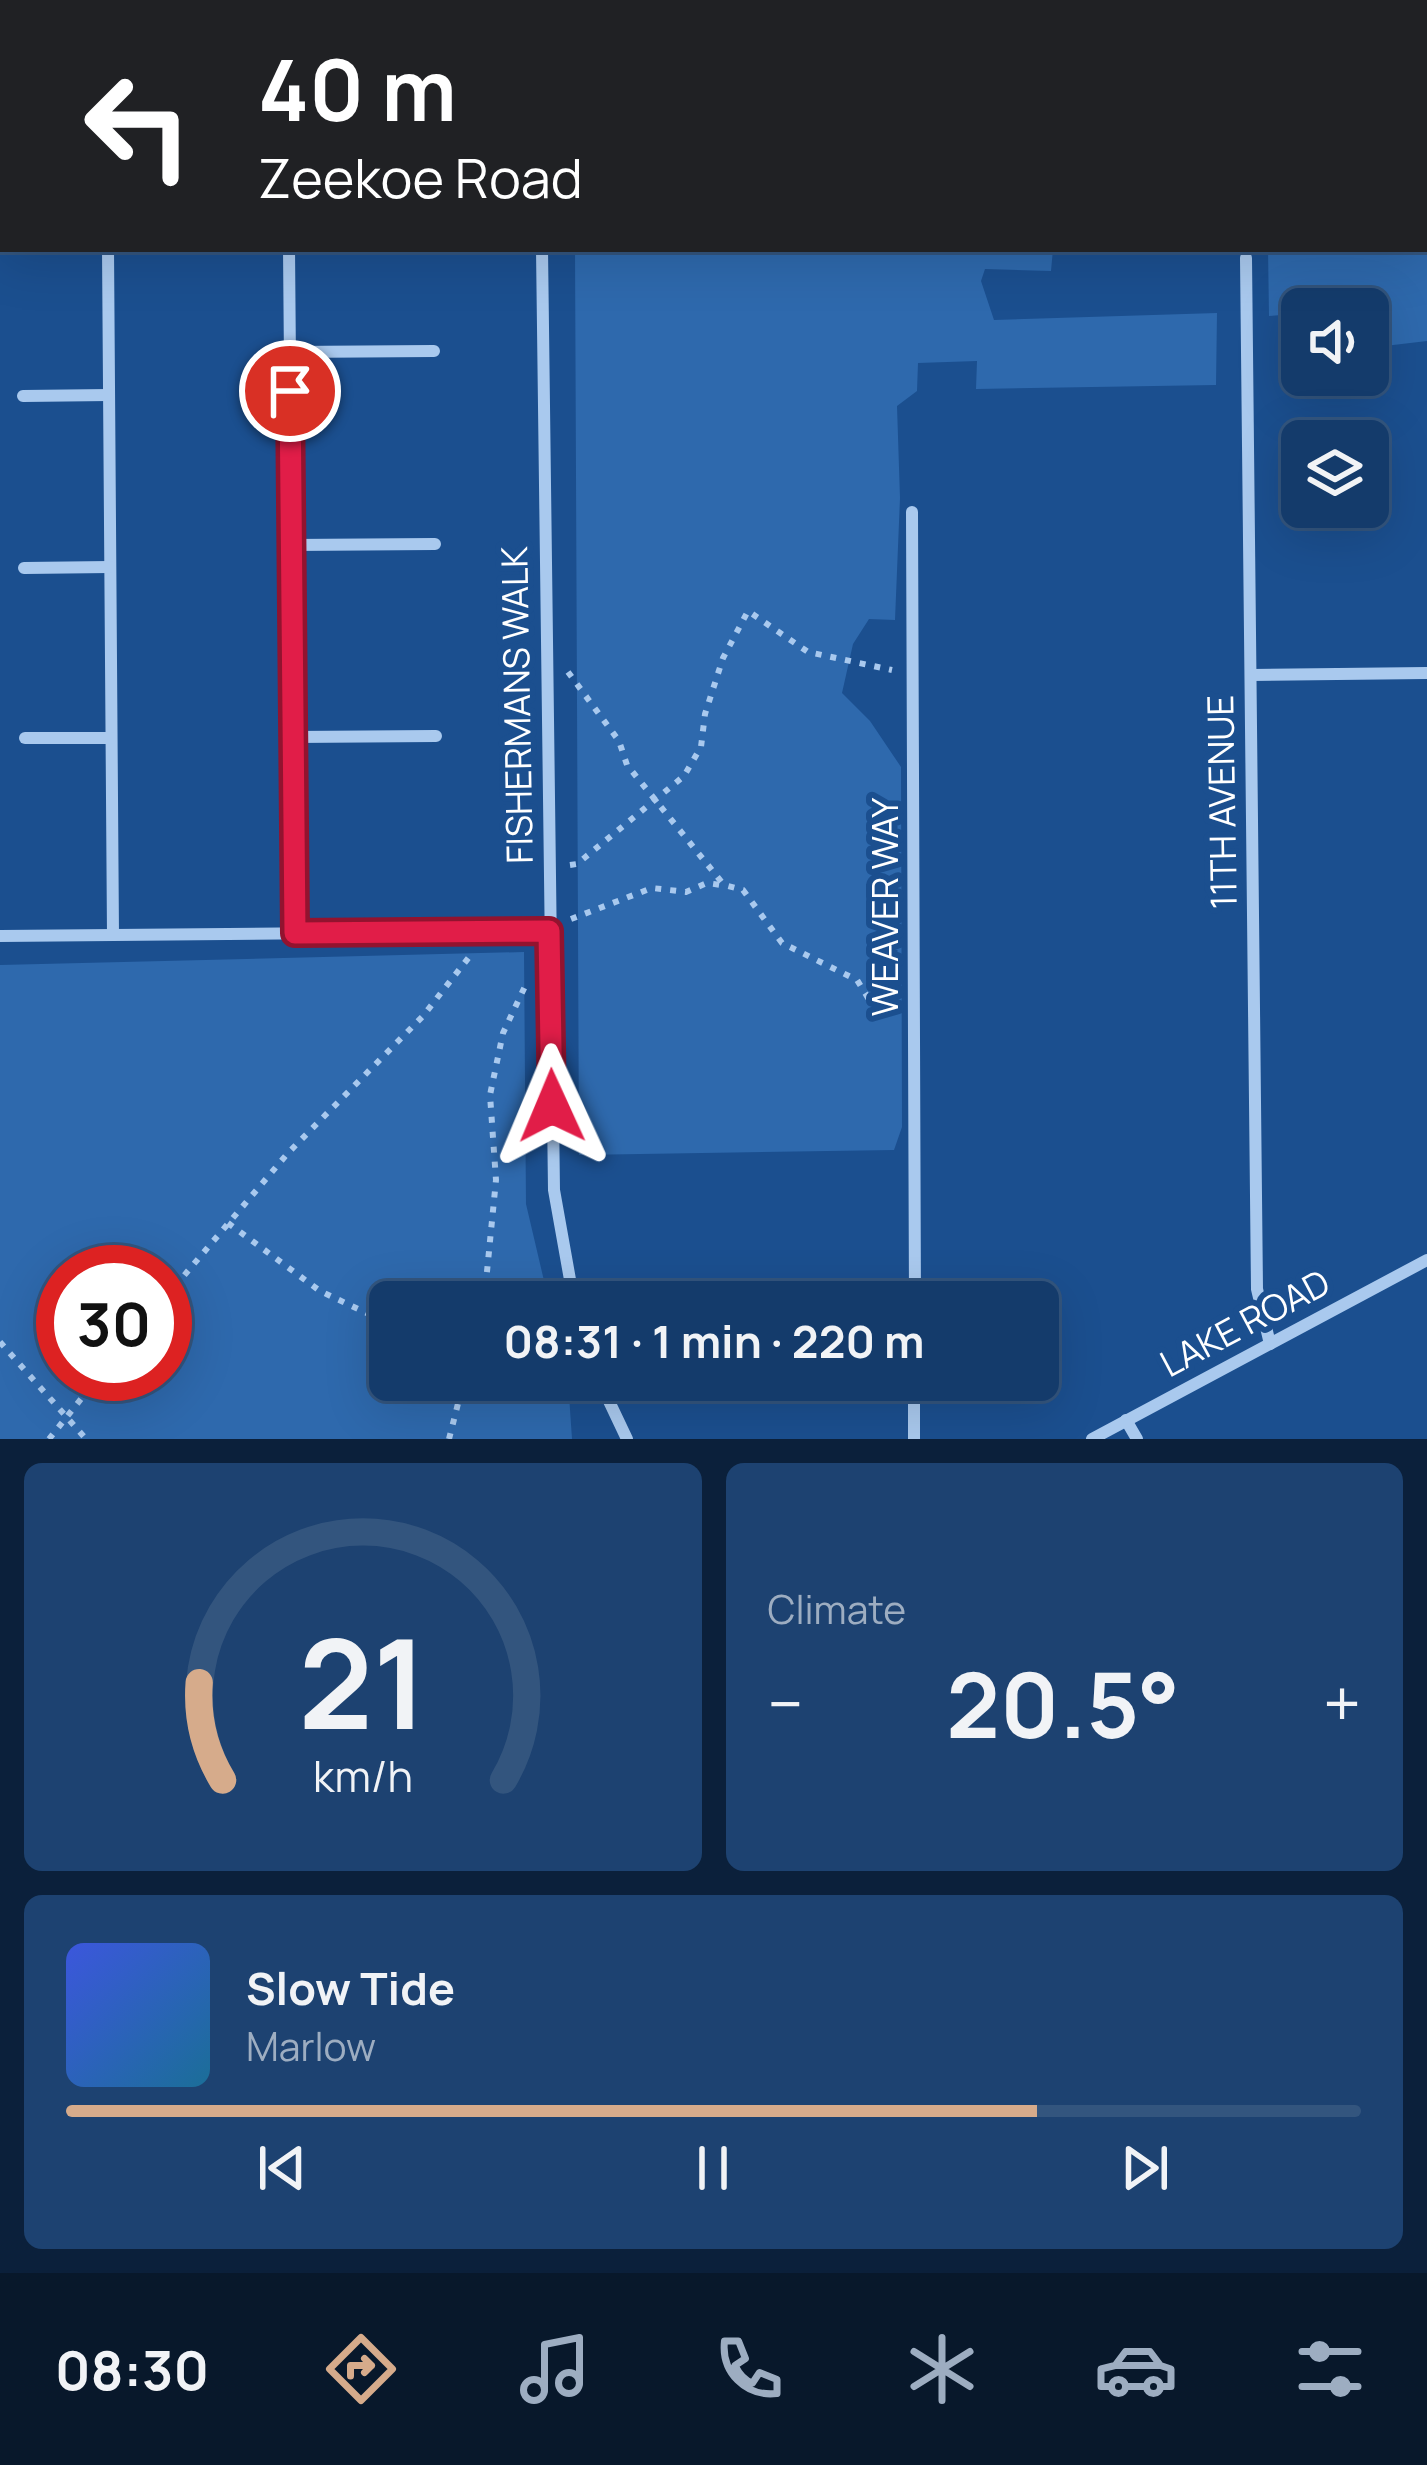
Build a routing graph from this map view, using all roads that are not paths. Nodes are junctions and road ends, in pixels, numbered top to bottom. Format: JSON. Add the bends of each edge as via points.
{"nodes":[{"id":1,"x":108,"y":252,"type":"edge"},
{"id":2,"x":289,"y":252,"type":"edge"},
{"id":3,"x":542,"y":252,"type":"edge"},
{"id":4,"x":1246,"y":258,"type":"dead end"},
{"id":5,"x":434,"y":351,"type":"dead end"},
{"id":6,"x":290,"y":352,"type":"junction"},
{"id":7,"x":109,"y":395,"type":"junction"},
{"id":8,"x":23,"y":396,"type":"dead end"},
{"id":9,"x":912,"y":512,"type":"dead end"},
{"id":10,"x":435,"y":544,"type":"dead end"},
{"id":11,"x":292,"y":545,"type":"junction"},
{"id":12,"x":110,"y":567,"type":"junction"},
{"id":13,"x":24,"y":568,"type":"dead end"},
{"id":14,"x":1427,"y":673,"type":"edge"},
{"id":15,"x":1251,"y":675,"type":"junction"},
{"id":16,"x":436,"y":736,"type":"dead end"},
{"id":17,"x":293,"y":737,"type":"junction"},
{"id":18,"x":111,"y":738,"type":"junction"},
{"id":19,"x":25,"y":739,"type":"dead end"},
{"id":20,"x":549,"y":931,"type":"junction"},
{"id":21,"x":295,"y":933,"type":"junction"},
{"id":22,"x":113,"y":935,"type":"junction"},
{"id":23,"x":0,"y":936,"type":"edge"},
{"id":24,"x":1427,"y":1260,"type":"edge"},
{"id":25,"x":570,"y":1281,"type":"edge"},
{"id":26,"x":915,"y":1281,"type":"edge"},
{"id":27,"x":1270,"y":1344,"type":"junction"},
{"id":28,"x":609,"y":1401,"type":"edge"},
{"id":29,"x":914,"y":1401,"type":"edge"},
{"id":30,"x":1126,"y":1420,"type":"junction"},
{"id":31,"x":627,"y":1439,"type":"edge"},
{"id":32,"x":914,"y":1439,"type":"edge"},
{"id":33,"x":1092,"y":1439,"type":"edge"},
{"id":34,"x":1137,"y":1439,"type":"edge"}],
"edges":[{"from":1,"to":7,"type":"street"},
{"from":2,"to":6,"type":"street"},
{"from":3,"to":20,"type":"street","name":"FISHERMANS WALK"},
{"from":4,"to":15,"type":"street","name":"11TH AVENUE"},
{"from":5,"to":6,"type":"street"},
{"from":6,"to":11,"type":"street"},
{"from":7,"to":8,"type":"street"},
{"from":7,"to":12,"type":"street"},
{"from":9,"to":26,"type":"street","name":"WEAVER WAY"},
{"from":10,"to":11,"type":"street"},
{"from":11,"to":17,"type":"street"},
{"from":12,"to":13,"type":"street"},
{"from":12,"to":18,"type":"street"},
{"from":14,"to":15,"type":"street"},
{"from":15,"to":27,"type":"street","name":"11TH AVENUE","via":[[1258,1289]]},
{"from":16,"to":17,"type":"street"},
{"from":17,"to":21,"type":"street"},
{"from":18,"to":19,"type":"street"},
{"from":18,"to":22,"type":"street"},
{"from":20,"to":21,"type":"street"},
{"from":20,"to":25,"type":"street","name":"FISHERMANS WALK","via":[[554,1190]]},
{"from":21,"to":22,"type":"street"},
{"from":22,"to":23,"type":"street"},
{"from":24,"to":27,"type":"street","name":"LAKE ROAD"},
{"from":27,"to":30,"type":"street","name":"LAKE ROAD"},
{"from":28,"to":31,"type":"street"},
{"from":29,"to":32,"type":"street"},
{"from":30,"to":33,"type":"street","name":"LAKE ROAD"},
{"from":30,"to":34,"type":"street"}]}
